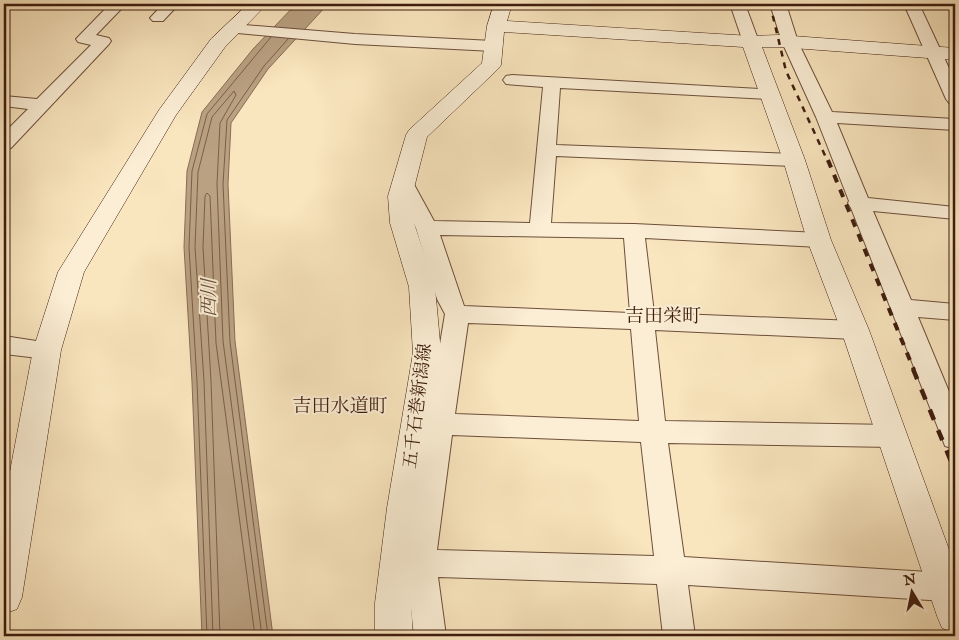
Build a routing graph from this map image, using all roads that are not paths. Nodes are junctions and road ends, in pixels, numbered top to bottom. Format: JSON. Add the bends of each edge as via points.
{"nodes":[{"id":1,"x":118,"y":4,"type":"edge"},
{"id":2,"x":171,"y":4,"type":"edge"},
{"id":3,"x":258,"y":4,"type":"edge"},
{"id":4,"x":737,"y":4,"type":"edge"},
{"id":5,"x":778,"y":4,"type":"edge"},
{"id":6,"x":910,"y":4,"type":"edge"},
{"id":7,"x":158,"y":18,"type":"dead end"},
{"id":8,"x":497,"y":25,"type":"edge"},
{"id":9,"x":240,"y":30,"type":"junction"},
{"id":10,"x":751,"y":42,"type":"junction"},
{"id":11,"x":790,"y":42,"type":"junction"},
{"id":12,"x":934,"y":53,"type":"junction"},
{"id":13,"x":955,"y":54,"type":"edge"},
{"id":14,"x":512,"y":80,"type":"dead end"},
{"id":15,"x":552,"y":82,"type":"junction"},
{"id":16,"x":770,"y":94,"type":"junction"},
{"id":17,"x":955,"y":99,"type":"edge"},
{"id":18,"x":4,"y":101,"type":"edge"},
{"id":19,"x":42,"y":104,"type":"junction"},
{"id":20,"x":825,"y":118,"type":"junction"},
{"id":21,"x":955,"y":124,"type":"edge"},
{"id":22,"x":4,"y":144,"type":"edge"},
{"id":23,"x":546,"y":150,"type":"junction"},
{"id":24,"x":794,"y":160,"type":"junction"},
{"id":25,"x":404,"y":183,"type":"junction"},
{"id":26,"x":858,"y":203,"type":"junction"},
{"id":27,"x":955,"y":213,"type":"edge"},
{"id":28,"x":427,"y":228,"type":"junction"},
{"id":29,"x":540,"y":229,"type":"junction"},
{"id":30,"x":634,"y":230,"type":"junction"},
{"id":31,"x":819,"y":240,"type":"junction"},
{"id":32,"x":902,"y":308,"type":"junction"},
{"id":33,"x":955,"y":312,"type":"edge"},
{"id":34,"x":457,"y":314,"type":"junction"},
{"id":35,"x":644,"y":322,"type":"junction"},
{"id":36,"x":855,"y":330,"type":"junction"},
{"id":37,"x":4,"y":345,"type":"edge"},
{"id":38,"x":47,"y":350,"type":"junction"},
{"id":39,"x":950,"y":411,"type":"edge"},
{"id":40,"x":439,"y":424,"type":"junction"},
{"id":41,"x":653,"y":432,"type":"junction"},
{"id":42,"x":892,"y":436,"type":"junction"},
{"id":43,"x":955,"y":438,"type":"edge"},
{"id":44,"x":421,"y":562,"type":"junction"},
{"id":45,"x":673,"y":570,"type":"junction"},
{"id":46,"x":4,"y":597,"type":"edge"},
{"id":47,"x":950,"y":602,"type":"edge"},
{"id":48,"x":394,"y":636,"type":"edge"},
{"id":49,"x":430,"y":636,"type":"edge"},
{"id":50,"x":679,"y":636,"type":"edge"}],
"edges":[{"from":1,"to":19,"type":"street","via":[[84,39],[103,41]]},
{"from":2,"to":7,"type":"street"},
{"from":3,"to":9,"type":"street"},
{"from":4,"to":10,"type":"street"},
{"from":5,"to":11,"type":"street"},
{"from":6,"to":12,"type":"street"},
{"from":8,"to":9,"type":"street","via":[[355,39]]},
{"from":8,"to":10,"type":"street"},
{"from":8,"to":25,"type":"street","name":"五千石巻新潟線","via":[[491,65],[417,135]]},
{"from":9,"to":38,"type":"street","via":[[218,43],[166,114],[71,272]]},
{"from":10,"to":11,"type":"street"},
{"from":10,"to":16,"type":"street"},
{"from":11,"to":12,"type":"street"},
{"from":11,"to":20,"type":"street"},
{"from":12,"to":13,"type":"street"},
{"from":12,"to":17,"type":"street"},
{"from":14,"to":15,"type":"street"},
{"from":15,"to":16,"type":"street"},
{"from":15,"to":23,"type":"street"},
{"from":16,"to":24,"type":"street"},
{"from":18,"to":19,"type":"street"},
{"from":19,"to":22,"type":"street"},
{"from":20,"to":21,"type":"street"},
{"from":20,"to":26,"type":"street"},
{"from":23,"to":24,"type":"street"},
{"from":23,"to":29,"type":"street"},
{"from":24,"to":31,"type":"street"},
{"from":25,"to":28,"type":"street"},
{"from":25,"to":48,"type":"street","name":"五千石巻新潟線","via":[[400,196],[402,223],[422,287],[427,353],[395,584]]},
{"from":26,"to":27,"type":"street"},
{"from":26,"to":32,"type":"street"},
{"from":28,"to":29,"type":"street"},
{"from":28,"to":34,"type":"street","via":[[449,299]]},
{"from":29,"to":30,"type":"street"},
{"from":30,"to":31,"type":"street"},
{"from":30,"to":35,"type":"street"},
{"from":31,"to":36,"type":"street"},
{"from":32,"to":33,"type":"street"},
{"from":32,"to":39,"type":"street"},
{"from":34,"to":35,"type":"street"},
{"from":34,"to":40,"type":"street"},
{"from":35,"to":36,"type":"street"},
{"from":35,"to":41,"type":"street"},
{"from":36,"to":42,"type":"street"},
{"from":37,"to":38,"type":"street"},
{"from":38,"to":46,"type":"street"},
{"from":39,"to":43,"type":"street"},
{"from":40,"to":41,"type":"street"},
{"from":40,"to":44,"type":"street"},
{"from":41,"to":42,"type":"street"},
{"from":41,"to":45,"type":"street"},
{"from":42,"to":47,"type":"street"},
{"from":44,"to":45,"type":"street"},
{"from":44,"to":49,"type":"street"},
{"from":45,"to":47,"type":"street"},
{"from":45,"to":50,"type":"street"}]}
